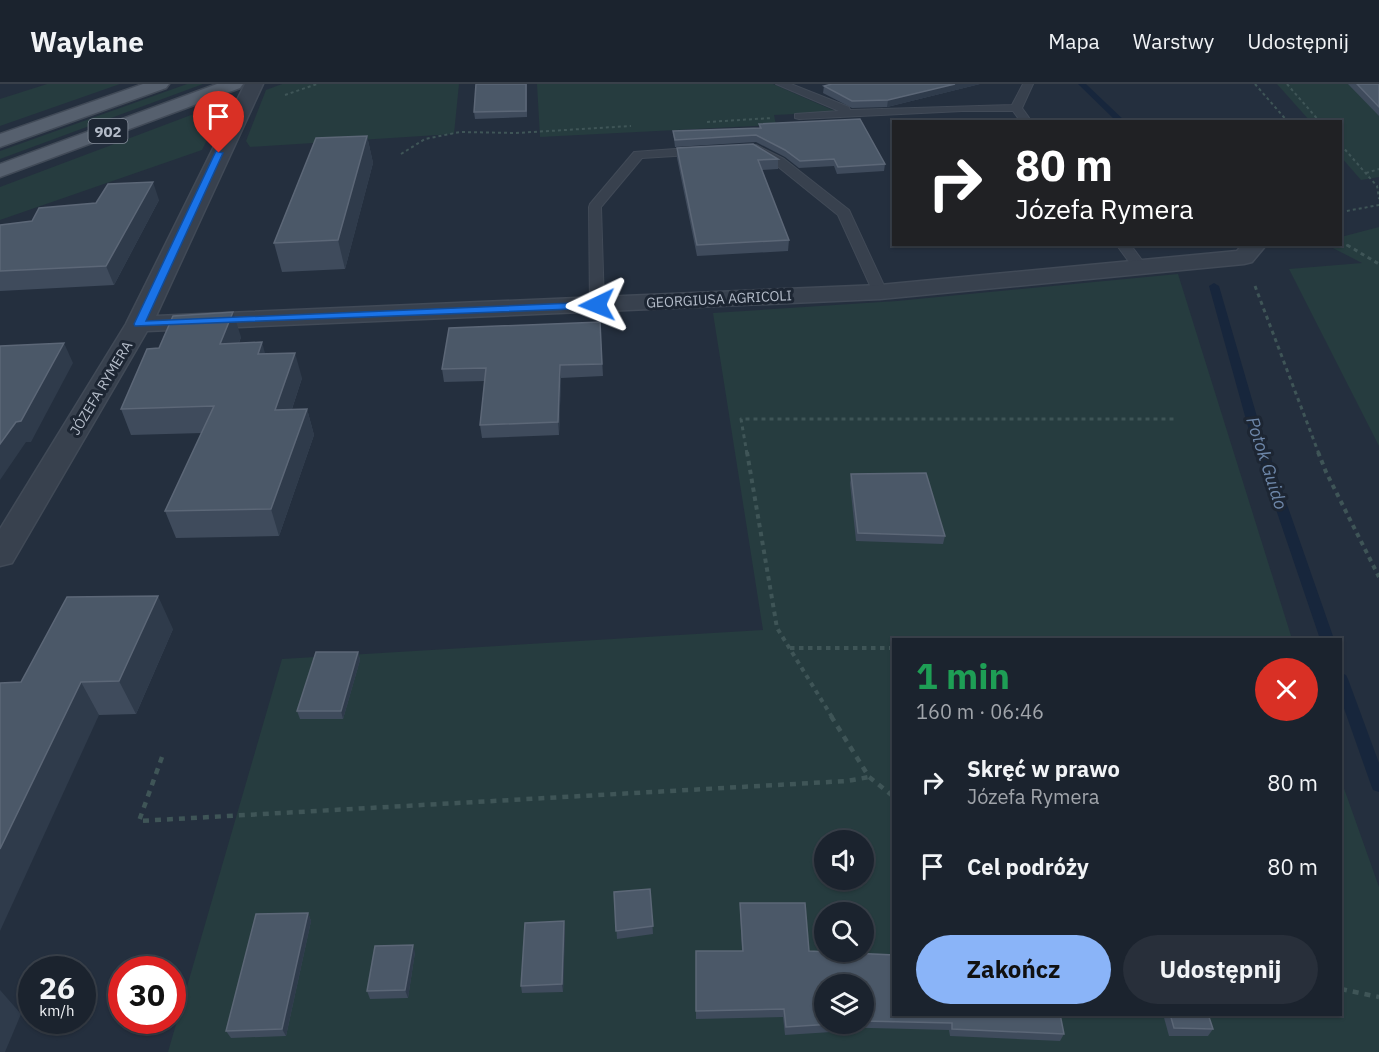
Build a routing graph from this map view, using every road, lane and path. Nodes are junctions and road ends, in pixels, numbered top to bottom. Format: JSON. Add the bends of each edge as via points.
{"nodes":[{"id":1,"x":160,"y":84,"type":"edge"},
{"id":2,"x":254,"y":84,"type":"edge"},
{"id":3,"x":781,"y":84,"type":"edge"},
{"id":4,"x":1028,"y":84,"type":"edge"},
{"id":5,"x":1255,"y":84,"type":"edge"},
{"id":6,"x":1287,"y":84,"type":"edge"},
{"id":7,"x":225,"y":87,"type":"edge"},
{"id":8,"x":820,"y":89,"type":"dead end"},
{"id":9,"x":801,"y":93,"type":"junction"},
{"id":10,"x":1016,"y":108,"type":"junction"},
{"id":11,"x":856,"y":113,"type":"junction"},
{"id":12,"x":800,"y":116,"type":"joint"},
{"id":13,"x":1025,"y":120,"type":"edge"},
{"id":14,"x":1286,"y":120,"type":"edge"},
{"id":15,"x":1318,"y":120,"type":"edge"},
{"id":16,"x":699,"y":122,"type":"dead end"},
{"id":17,"x":642,"y":126,"type":"dead end"},
{"id":18,"x":0,"y":141,"type":"edge"},
{"id":19,"x":1342,"y":146,"type":"edge"},
{"id":20,"x":743,"y":149,"type":"edge"},
{"id":21,"x":720,"y":150,"type":"edge"},
{"id":22,"x":401,"y":154,"type":"dead end"},
{"id":23,"x":1379,"y":169,"type":"edge"},
{"id":24,"x":0,"y":171,"type":"edge"},
{"id":25,"x":1366,"y":173,"type":"junction"},
{"id":26,"x":1379,"y":199,"type":"edge"},
{"id":27,"x":1379,"y":205,"type":"edge"},
{"id":28,"x":1342,"y":212,"type":"edge"},
{"id":29,"x":1342,"y":243,"type":"edge"},
{"id":30,"x":1124,"y":246,"type":"edge"},
{"id":31,"x":1250,"y":251,"type":"edge"},
{"id":32,"x":1379,"y":264,"type":"edge"},
{"id":33,"x":1140,"y":267,"type":"junction"},
{"id":34,"x":880,"y":292,"type":"junction"},
{"id":35,"x":597,"y":305,"type":"junction"},
{"id":36,"x":139,"y":324,"type":"junction"},
{"id":37,"x":1174,"y":419,"type":"dead end"},
{"id":38,"x":0,"y":555,"type":"edge"},
{"id":39,"x":1379,"y":577,"type":"edge"},
{"id":40,"x":789,"y":648,"type":"junction"},
{"id":41,"x":892,"y":648,"type":"edge"},
{"id":42,"x":162,"y":757,"type":"dead end"},
{"id":43,"x":869,"y":777,"type":"junction"},
{"id":44,"x":892,"y":795,"type":"edge"},
{"id":45,"x":1342,"y":989,"type":"edge"},
{"id":46,"x":1379,"y":997,"type":"edge"}],
"edges":[{"from":1,"to":18,"type":"main road","number":"902"},
{"from":2,"to":36,"type":"street","name":"JÓZEFA RYMERA"},
{"from":3,"to":9,"type":"lane"},
{"from":4,"to":10,"type":"lane"},
{"from":5,"to":14,"type":"path"},
{"from":6,"to":15,"type":"path"},
{"from":7,"to":24,"type":"main road","number":"902"},
{"from":8,"to":9,"type":"lane"},
{"from":9,"to":11,"type":"lane"},
{"from":10,"to":11,"type":"lane"},
{"from":10,"to":13,"type":"lane"},
{"from":11,"to":12,"type":"lane"},
{"from":12,"to":16,"type":"path"},
{"from":17,"to":22,"type":"path","via":[[516,134],[460,132],[425,139]]},
{"from":19,"to":25,"type":"path"},
{"from":20,"to":34,"type":"lane","via":[[755,148],[780,162],[844,213]]},
{"from":21,"to":35,"type":"lane","via":[[638,155],[595,207]]},
{"from":23,"to":25,"type":"path"},
{"from":25,"to":26,"type":"path","via":[[1377,186]]},
{"from":27,"to":28,"type":"path"},
{"from":29,"to":32,"type":"path"},
{"from":30,"to":33,"type":"lane"},
{"from":31,"to":33,"type":"street","name":"GEORGIUSA AGRICOLI"},
{"from":31,"to":39,"type":"path","via":[[1326,472]]},
{"from":33,"to":34,"type":"street","name":"GEORGIUSA AGRICOLI"},
{"from":34,"to":35,"type":"street","name":"GEORGIUSA AGRICOLI"},
{"from":35,"to":36,"type":"street","name":"GEORGIUSA AGRICOLI"},
{"from":36,"to":38,"type":"street","name":"JÓZEFA RYMERA"},
{"from":37,"to":40,"type":"path","via":[[741,419],[777,628]]},
{"from":40,"to":41,"type":"path"},
{"from":40,"to":43,"type":"path"},
{"from":42,"to":43,"type":"path","via":[[139,821]]},
{"from":43,"to":44,"type":"path"},
{"from":45,"to":46,"type":"path"}]}
